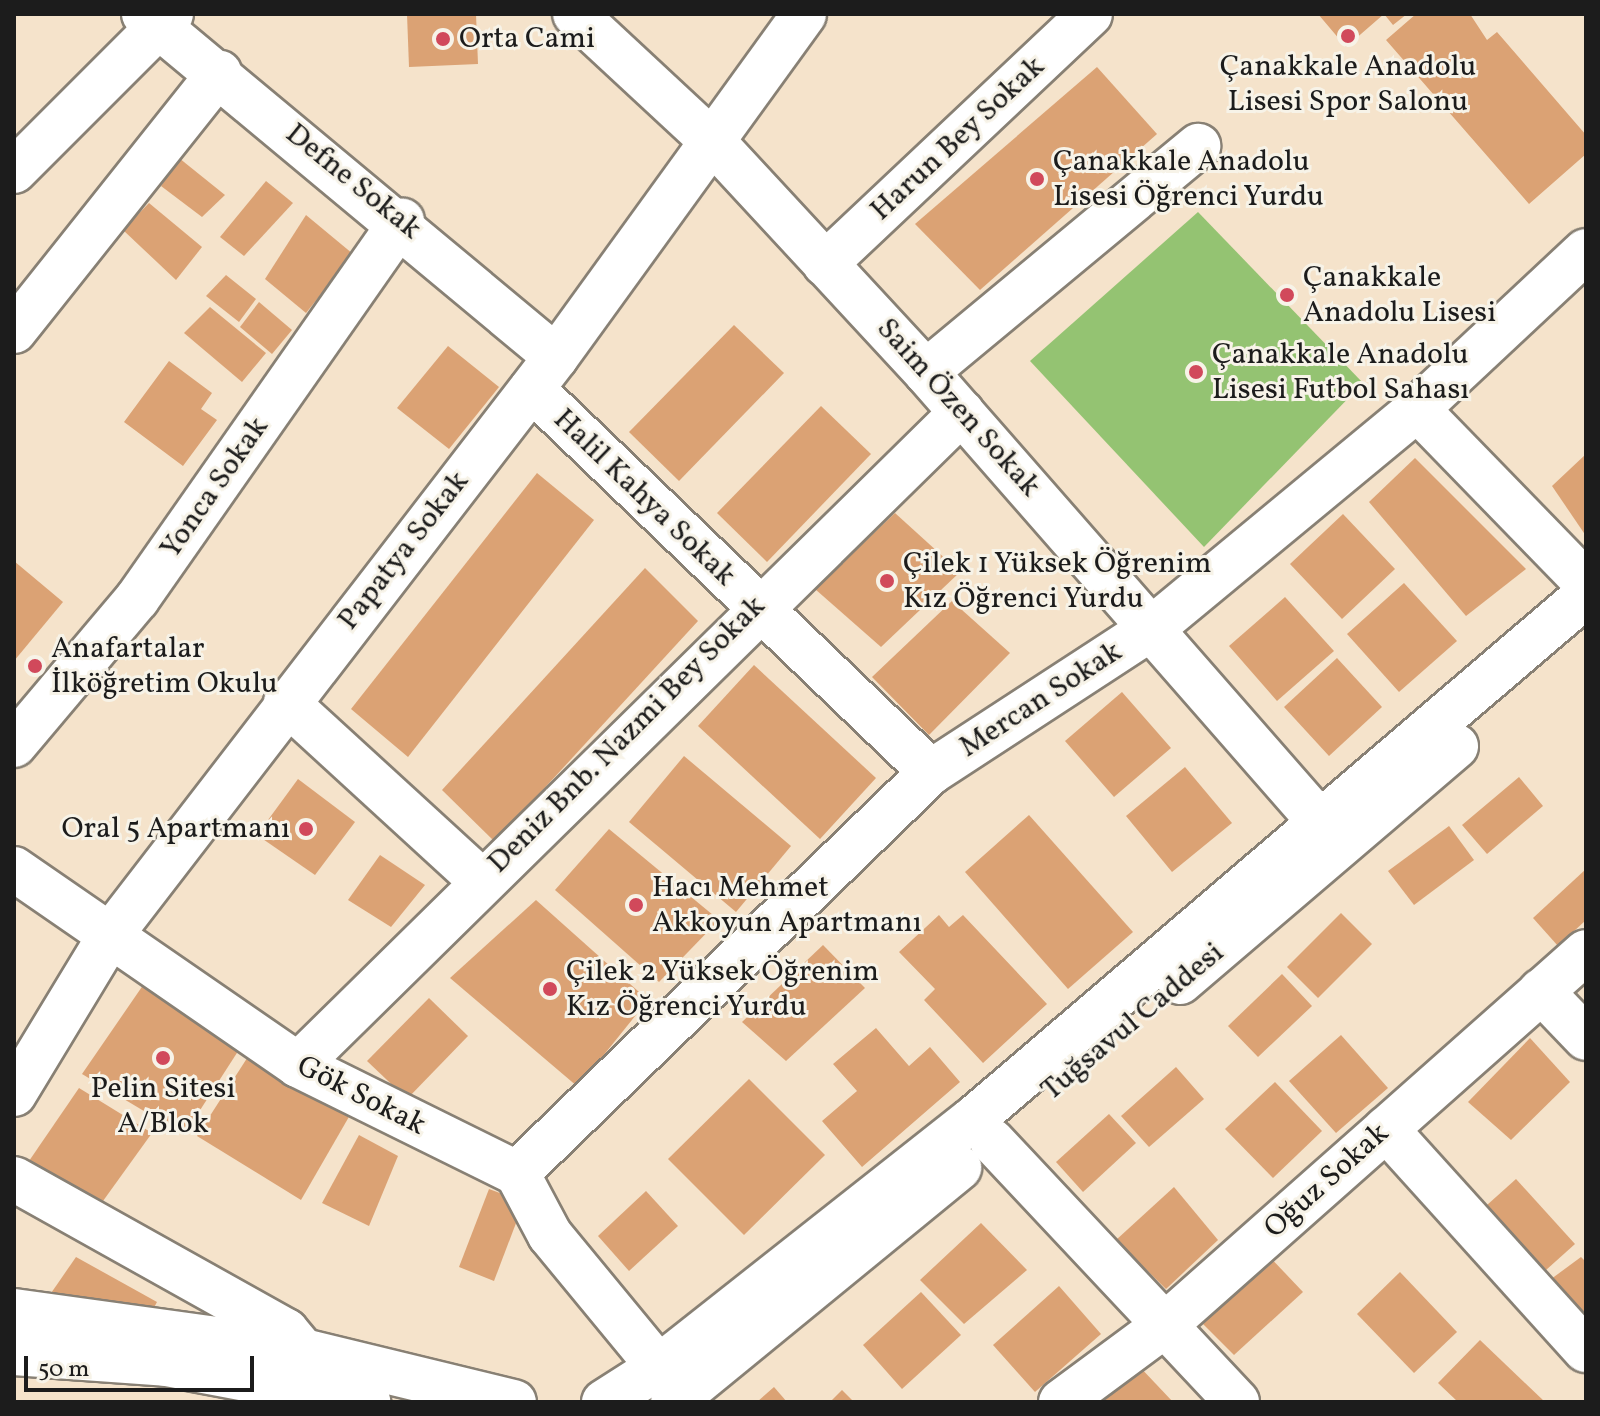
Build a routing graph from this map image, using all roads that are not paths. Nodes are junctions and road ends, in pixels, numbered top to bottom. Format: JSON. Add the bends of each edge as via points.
{"nodes":[{"id":1,"x":575,"y":14,"type":"edge"},
{"id":2,"x":804,"y":14,"type":"edge"},
{"id":3,"x":1087,"y":15,"type":"edge"},
{"id":4,"x":158,"y":18,"type":"edge"},
{"id":5,"x":219,"y":73,"type":"junction"},
{"id":6,"x":715,"y":144,"type":"junction"},
{"id":7,"x":1198,"y":146,"type":"dead end"},
{"id":8,"x":14,"y":171,"type":"edge"},
{"id":9,"x":402,"y":221,"type":"junction"},
{"id":10,"x":1586,"y":251,"type":"edge"},
{"id":11,"x":825,"y":264,"type":"junction"},
{"id":12,"x":14,"y":331,"type":"edge"},
{"id":13,"x":926,"y":372,"type":"junction"},
{"id":14,"x":544,"y":373,"type":"junction"},
{"id":15,"x":1417,"y":409,"type":"junction"},
{"id":16,"x":962,"y":412,"type":"junction"},
{"id":17,"x":1586,"y":583,"type":"edge"},
{"id":18,"x":1586,"y":595,"type":"edge"},
{"id":19,"x":756,"y":607,"type":"junction"},
{"id":20,"x":1155,"y":626,"type":"junction"},
{"id":21,"x":1586,"y":632,"type":"edge"},
{"id":22,"x":286,"y":702,"type":"junction"},
{"id":23,"x":14,"y":745,"type":"edge"},
{"id":24,"x":931,"y":772,"type":"junction"},
{"id":25,"x":1320,"y":822,"type":"junction"},
{"id":26,"x":14,"y":869,"type":"edge"},
{"id":27,"x":480,"y":880,"type":"junction"},
{"id":28,"x":109,"y":937,"type":"junction"},
{"id":29,"x":1586,"y":952,"type":"edge"},
{"id":30,"x":1541,"y":991,"type":"junction"},
{"id":31,"x":1586,"y":1038,"type":"edge"},
{"id":32,"x":298,"y":1065,"type":"junction"},
{"id":33,"x":14,"y":1094,"type":"edge"},
{"id":34,"x":1386,"y":1129,"type":"junction"},
{"id":35,"x":992,"y":1141,"type":"junction"},
{"id":36,"x":517,"y":1173,"type":"junction"},
{"id":37,"x":14,"y":1179,"type":"edge"},
{"id":38,"x":14,"y":1311,"type":"edge"},
{"id":39,"x":1165,"y":1325,"type":"junction"},
{"id":40,"x":1586,"y":1350,"type":"edge"},
{"id":41,"x":303,"y":1351,"type":"junction"},
{"id":42,"x":14,"y":1353,"type":"edge"},
{"id":43,"x":666,"y":1385,"type":"edge"},
{"id":44,"x":368,"y":1402,"type":"edge"},
{"id":45,"x":514,"y":1402,"type":"edge"},
{"id":46,"x":604,"y":1402,"type":"edge"},
{"id":47,"x":1061,"y":1402,"type":"edge"},
{"id":48,"x":1237,"y":1402,"type":"edge"}],
"edges":[{"from":1,"to":6,"type":"street","name":"Saim Özen Sokak"},
{"from":2,"to":6,"type":"street","name":"Papatya Sokak"},
{"from":3,"to":11,"type":"street","name":"Harun Bey Sokak"},
{"from":4,"to":5,"type":"street","name":"Defne Sokak"},
{"from":4,"to":8,"type":"street"},
{"from":5,"to":9,"type":"street","name":"Defne Sokak"},
{"from":5,"to":12,"type":"street"},
{"from":6,"to":11,"type":"street","name":"Saim Özen Sokak"},
{"from":6,"to":14,"type":"street","name":"Papatya Sokak"},
{"from":7,"to":13,"type":"street"},
{"from":9,"to":14,"type":"street","name":"Defne Sokak"},
{"from":9,"to":23,"type":"street","name":"Yonca Sokak","via":[[137,599]]},
{"from":10,"to":15,"type":"street","name":"Mercan Sokak"},
{"from":11,"to":13,"type":"street","name":"Saim Özen Sokak"},
{"from":13,"to":16,"type":"street","name":"Saim Özen Sokak"},
{"from":14,"to":19,"type":"street","name":"Halil Kahya Sokak"},
{"from":14,"to":22,"type":"street","name":"Papatya Sokak"},
{"from":15,"to":17,"type":"street"},
{"from":15,"to":20,"type":"street","name":"Mercan Sokak"},
{"from":16,"to":19,"type":"street","name":"Deniz Bnb. Nazmi Bey Sokak"},
{"from":16,"to":20,"type":"street","name":"Saim Özen Sokak"},
{"from":18,"to":25,"type":"street"},
{"from":19,"to":24,"type":"street","name":"Halil Kahya Sokak"},
{"from":19,"to":27,"type":"street","name":"Deniz Bnb. Nazmi Bey Sokak"},
{"from":20,"to":24,"type":"street","name":"Mercan Sokak"},
{"from":20,"to":25,"type":"street","name":"Saim Özen Sokak"},
{"from":21,"to":35,"type":"street","name":"Tuğsavul Caddesi"},
{"from":22,"to":27,"type":"street"},
{"from":22,"to":28,"type":"street","name":"Papatya Sokak"},
{"from":24,"to":36,"type":"street","name":"Mercan Sokak"},
{"from":25,"to":43,"type":"street"},
{"from":26,"to":28,"type":"street","name":"Gök Sokak"},
{"from":27,"to":32,"type":"street","name":"Deniz Bnb. Nazmi Bey Sokak"},
{"from":28,"to":32,"type":"street","name":"Gök Sokak"},
{"from":28,"to":33,"type":"street","name":"Papatya Sokak"},
{"from":29,"to":30,"type":"street","name":"Oğuz Sokak"},
{"from":30,"to":31,"type":"street"},
{"from":30,"to":34,"type":"street","name":"Oğuz Sokak"},
{"from":32,"to":36,"type":"street","name":"Gök Sokak"},
{"from":34,"to":39,"type":"street","name":"Oğuz Sokak"},
{"from":34,"to":40,"type":"street"},
{"from":35,"to":39,"type":"street"},
{"from":35,"to":43,"type":"street","name":"Tuğsavul Caddesi"},
{"from":36,"to":43,"type":"street","via":[[550,1235]]},
{"from":37,"to":41,"type":"street","via":[[286,1331]]},
{"from":38,"to":41,"type":"street"},
{"from":39,"to":47,"type":"street","name":"Oğuz Sokak"},
{"from":39,"to":48,"type":"street"},
{"from":41,"to":45,"type":"street"},
{"from":42,"to":44,"type":"street","via":[[166,1364]]},
{"from":43,"to":46,"type":"street"}]}
